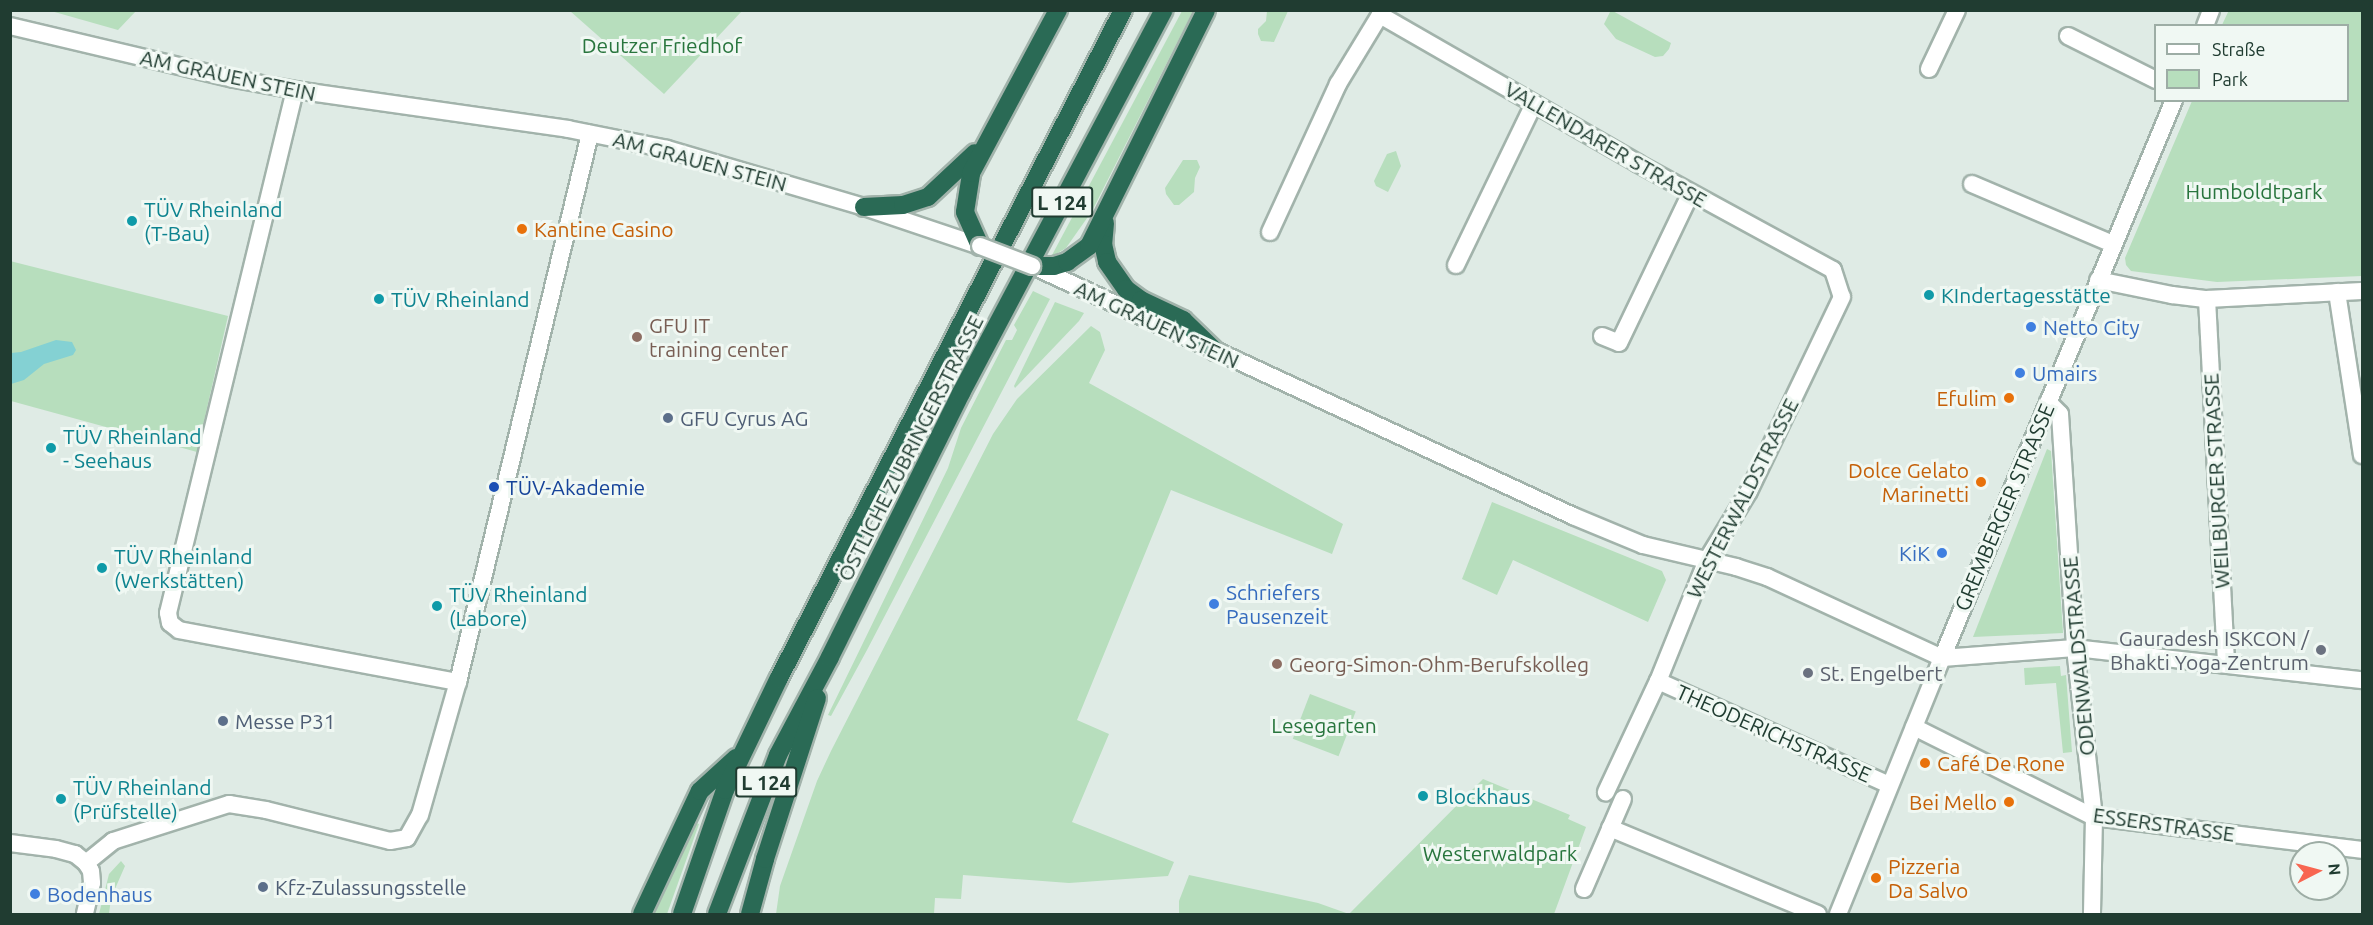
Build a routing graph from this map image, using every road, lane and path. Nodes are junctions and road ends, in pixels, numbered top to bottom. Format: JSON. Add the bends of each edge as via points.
{"nodes":[{"id":1,"x":1058,"y":10,"type":"edge"},
{"id":2,"x":1121,"y":10,"type":"edge"},
{"id":3,"x":1164,"y":10,"type":"edge"},
{"id":4,"x":1206,"y":10,"type":"edge"},
{"id":5,"x":1957,"y":10,"type":"edge"},
{"id":6,"x":1381,"y":13,"type":"edge"},
{"id":7,"x":10,"y":26,"type":"edge"},
{"id":8,"x":2068,"y":36,"type":"dead end"},
{"id":9,"x":1929,"y":69,"type":"dead end"},
{"id":10,"x":2154,"y":80,"type":"edge"},
{"id":11,"x":296,"y":90,"type":"junction"},
{"id":12,"x":2173,"y":102,"type":"edge"},
{"id":13,"x":1534,"y":104,"type":"junction"},
{"id":14,"x":590,"y":134,"type":"junction"},
{"id":15,"x":986,"y":141,"type":"junction"},
{"id":16,"x":1972,"y":184,"type":"dead end"},
{"id":17,"x":1691,"y":193,"type":"junction"},
{"id":18,"x":1111,"y":204,"type":"junction"},
{"id":19,"x":864,"y":207,"type":"junction"},
{"id":20,"x":1270,"y":232,"type":"dead end"},
{"id":21,"x":2113,"y":244,"type":"junction"},
{"id":22,"x":980,"y":246,"type":"junction"},
{"id":23,"x":1456,"y":264,"type":"dead end"},
{"id":24,"x":1032,"y":266,"type":"junction"},
{"id":25,"x":1833,"y":270,"type":"joint"},
{"id":26,"x":2098,"y":280,"type":"junction"},
{"id":27,"x":2362,"y":291,"type":"edge"},
{"id":28,"x":2337,"y":292,"type":"junction"},
{"id":29,"x":2206,"y":298,"type":"junction"},
{"id":30,"x":1602,"y":336,"type":"dead end"},
{"id":31,"x":1215,"y":351,"type":"junction"},
{"id":32,"x":2048,"y":402,"type":"junction"},
{"id":33,"x":2362,"y":455,"type":"edge"},
{"id":34,"x":1707,"y":560,"type":"junction"},
{"id":35,"x":2075,"y":648,"type":"junction"},
{"id":36,"x":830,"y":657,"type":"junction"},
{"id":37,"x":1942,"y":657,"type":"junction"},
{"id":38,"x":2226,"y":663,"type":"junction"},
{"id":39,"x":2362,"y":680,"type":"edge"},
{"id":40,"x":1658,"y":681,"type":"junction"},
{"id":41,"x":458,"y":682,"type":"junction"},
{"id":42,"x":1914,"y":727,"type":"junction"},
{"id":43,"x":744,"y":750,"type":"junction"},
{"id":44,"x":1889,"y":785,"type":"junction"},
{"id":45,"x":1606,"y":792,"type":"dead end"},
{"id":46,"x":1623,"y":799,"type":"dead end"},
{"id":47,"x":2094,"y":817,"type":"junction"},
{"id":48,"x":1610,"y":828,"type":"junction"},
{"id":49,"x":10,"y":843,"type":"edge"},
{"id":50,"x":2362,"y":850,"type":"edge"},
{"id":51,"x":86,"y":863,"type":"junction"},
{"id":52,"x":1584,"y":889,"type":"dead end"},
{"id":53,"x":86,"y":915,"type":"edge"},
{"id":54,"x":642,"y":915,"type":"edge"},
{"id":55,"x":682,"y":915,"type":"edge"},
{"id":56,"x":717,"y":915,"type":"edge"},
{"id":57,"x":750,"y":915,"type":"edge"},
{"id":58,"x":1818,"y":915,"type":"edge"},
{"id":59,"x":1838,"y":915,"type":"edge"},
{"id":60,"x":2092,"y":915,"type":"edge"}],
"edges":[{"from":1,"to":15,"type":"highway"},
{"from":2,"to":43,"type":"highway","name":"ÖSTLICHE ZUBRINGERSTRASSE","number":"L 124"},
{"from":3,"to":36,"type":"highway","name":"ÖSTLICHE ZUBRINGERSTRASSE","number":"L 124","via":[[961,393]]},
{"from":4,"to":18,"type":"highway"},
{"from":5,"to":9,"type":"street"},
{"from":6,"to":13,"type":"street","name":"VALLENDARER STRASSE"},
{"from":6,"to":20,"type":"street","via":[[1338,84]]},
{"from":7,"to":11,"type":"street","name":"AM GRAUEN STEIN"},
{"from":8,"to":10,"type":"street"},
{"from":11,"to":14,"type":"street","name":"AM GRAUEN STEIN"},
{"from":11,"to":41,"type":"street","via":[[168,613],[170,623],[179,630]]},
{"from":12,"to":21,"type":"street","name":"GREMBERGER STRASSE"},
{"from":13,"to":17,"type":"street","name":"VALLENDARER STRASSE"},
{"from":13,"to":23,"type":"street"},
{"from":14,"to":19,"type":"street","name":"AM GRAUEN STEIN","via":[[727,165]]},
{"from":14,"to":41,"type":"street","name":"AM GRAUEN STEIN"},
{"from":15,"to":19,"type":"highway","via":[[928,197],[903,205]]},
{"from":15,"to":22,"type":"highway","via":[[971,173],[965,206],[969,226]]},
{"from":16,"to":21,"type":"street"},
{"from":17,"to":25,"type":"street","name":"VALLENDARER STRASSE"},
{"from":17,"to":30,"type":"street","via":[[1619,343]]},
{"from":18,"to":24,"type":"highway","via":[[1089,246],[1075,258],[1054,266]]},
{"from":18,"to":31,"type":"highway","via":[[1102,230],[1107,262],[1141,300],[1183,320]]},
{"from":19,"to":22,"type":"street","name":"AM GRAUEN STEIN"},
{"from":21,"to":26,"type":"street","name":"GREMBERGER STRASSE"},
{"from":22,"to":24,"type":"street","name":"AM GRAUEN STEIN","bridge":true},
{"from":24,"to":31,"type":"street","name":"AM GRAUEN STEIN"},
{"from":25,"to":34,"type":"street","name":"WESTERWALDSTRASSE","via":[[1842,297],[1749,491]]},
{"from":26,"to":29,"type":"street"},
{"from":26,"to":32,"type":"street","name":"GREMBERGER STRASSE"},
{"from":27,"to":28,"type":"street"},
{"from":28,"to":29,"type":"street"},
{"from":28,"to":33,"type":"street"},
{"from":29,"to":38,"type":"street","name":"WEILBURGER STRASSE"},
{"from":31,"to":34,"type":"street","name":"AM GRAUEN STEIN","via":[[1565,512],[1643,545]]},
{"from":32,"to":35,"type":"street","name":"ODENWALDSTRASSE","via":[[2060,414]]},
{"from":32,"to":37,"type":"street","name":"GREMBERGER STRASSE"},
{"from":34,"to":37,"type":"street","name":"AM GRAUEN STEIN","via":[[1767,577]]},
{"from":34,"to":40,"type":"street","name":"WESTERWALDSTRASSE"},
{"from":35,"to":37,"type":"street"},
{"from":35,"to":38,"type":"street"},
{"from":35,"to":47,"type":"street","name":"ODENWALDSTRASSE"},
{"from":36,"to":56,"type":"highway","name":"ÖSTLICHE ZUBRINGERSTRASSE","number":"L 124","via":[[778,755]]},
{"from":36,"to":57,"type":"highway"},
{"from":37,"to":42,"type":"street","name":"GREMBERGER STRASSE"},
{"from":38,"to":39,"type":"street"},
{"from":40,"to":44,"type":"street","name":"THEODERICHSTRASSE"},
{"from":40,"to":45,"type":"street","name":"WESTERWALDSTRASSE"},
{"from":41,"to":51,"type":"street","name":"AM GRAUEN STEIN","via":[[420,815],[407,838],[390,841],[229,804],[113,841]]},
{"from":42,"to":44,"type":"street","name":"GREMBERGER STRASSE"},
{"from":42,"to":47,"type":"street","name":"ESSERSTRASSE"},
{"from":43,"to":54,"type":"highway","via":[[700,791]]},
{"from":43,"to":55,"type":"highway","name":"ÖSTLICHE ZUBRINGERSTRASSE","number":"L 124","via":[[725,790]]},
{"from":44,"to":59,"type":"street","name":"GREMBERGER STRASSE"},
{"from":46,"to":48,"type":"street"},
{"from":47,"to":50,"type":"street","name":"ESSERSTRASSE"},
{"from":47,"to":60,"type":"street","name":"ODENWALDSTRASSE"},
{"from":48,"to":52,"type":"street"},
{"from":48,"to":58,"type":"street"},
{"from":49,"to":51,"type":"street","via":[[56,849],[75,854]]},
{"from":51,"to":53,"type":"street","via":[[92,882]]}]}
